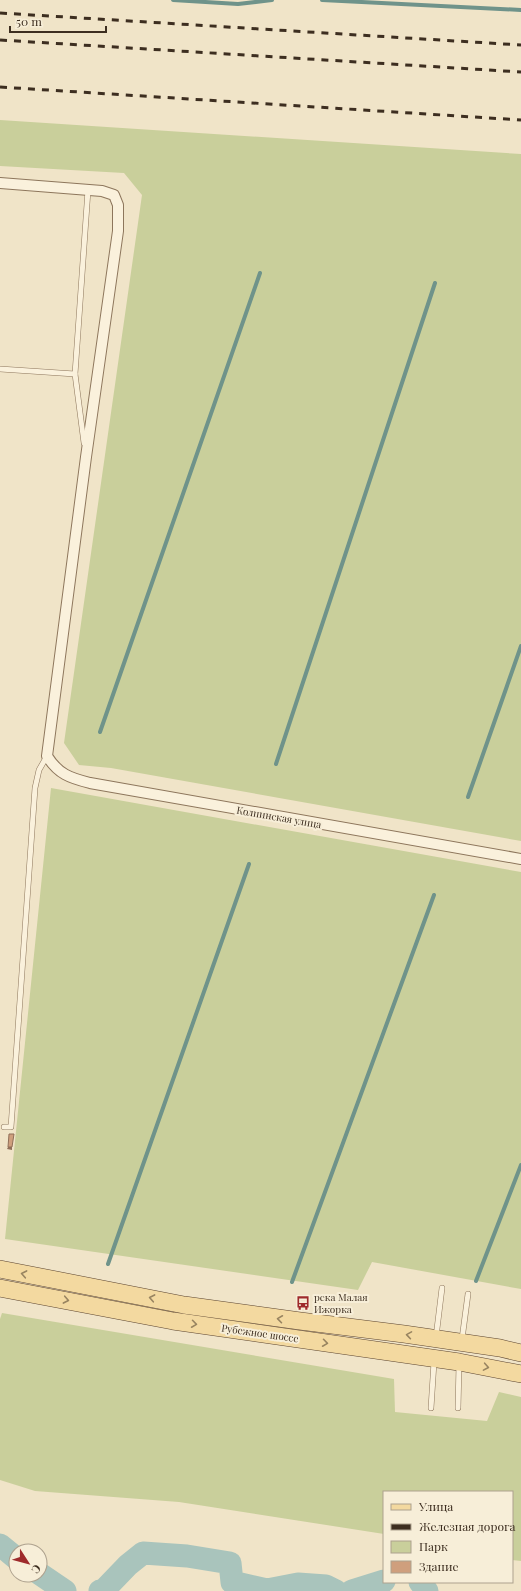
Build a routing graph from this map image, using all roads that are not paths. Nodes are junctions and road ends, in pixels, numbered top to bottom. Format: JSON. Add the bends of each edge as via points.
{"nodes":[{"id":1,"x":0,"y":183,"type":"edge"},
{"id":2,"x":88,"y":190,"type":"junction"},
{"id":3,"x":0,"y":369,"type":"edge"},
{"id":4,"x":75,"y":374,"type":"junction"},
{"id":5,"x":86,"y":457,"type":"junction"},
{"id":6,"x":47,"y":756,"type":"junction"},
{"id":7,"x":521,"y":859,"type":"edge"},
{"id":8,"x":4,"y":1127,"type":"dead end"},
{"id":9,"x":0,"y":1269,"type":"edge"},
{"id":10,"x":0,"y":1288,"type":"edge"},
{"id":11,"x":442,"y":1288,"type":"dead end"},
{"id":12,"x":468,"y":1294,"type":"dead end"},
{"id":13,"x":436,"y":1339,"type":"junction"},
{"id":14,"x":462,"y":1342,"type":"junction"},
{"id":15,"x":521,"y":1353,"type":"edge"},
{"id":16,"x":434,"y":1359,"type":"junction"},
{"id":17,"x":459,"y":1362,"type":"junction"},
{"id":18,"x":521,"y":1374,"type":"edge"},
{"id":19,"x":431,"y":1408,"type":"dead end"},
{"id":20,"x":458,"y":1408,"type":"dead end"}],
"edges":[{"from":1,"to":2,"type":"street"},
{"from":2,"to":4,"type":"lane"},
{"from":2,"to":5,"type":"street","via":[[102,190],[114,195],[118,205],[119,222]]},
{"from":3,"to":4,"type":"lane"},
{"from":4,"to":5,"type":"lane"},
{"from":5,"to":6,"type":"street"},
{"from":6,"to":7,"type":"street","name":"Колпинская улица","via":[[59,771],[90,783]]},
{"from":6,"to":8,"type":"lane","via":[[39,770],[35,788],[12,1127]]},
{"from":13,"to":9,"type":"main road","name":"Рубежное шоссе","one_way":true,"via":[[184,1305]]},
{"from":10,"to":16,"type":"main road","name":"Рубежное шоссе","one_way":true,"via":[[173,1321]]},
{"from":11,"to":13,"type":"lane"},
{"from":12,"to":14,"type":"lane"},
{"from":13,"to":14,"type":"main road","name":"Рубежное шоссе"},
{"from":13,"to":16,"type":"street"},
{"from":14,"to":15,"type":"main road","name":"Рубежное шоссе"},
{"from":14,"to":17,"type":"street"},
{"from":16,"to":17,"type":"main road","name":"Рубежное шоссе"},
{"from":16,"to":19,"type":"lane"},
{"from":17,"to":18,"type":"main road","name":"Рубежное шоссе","one_way":true},
{"from":17,"to":20,"type":"lane"}]}
